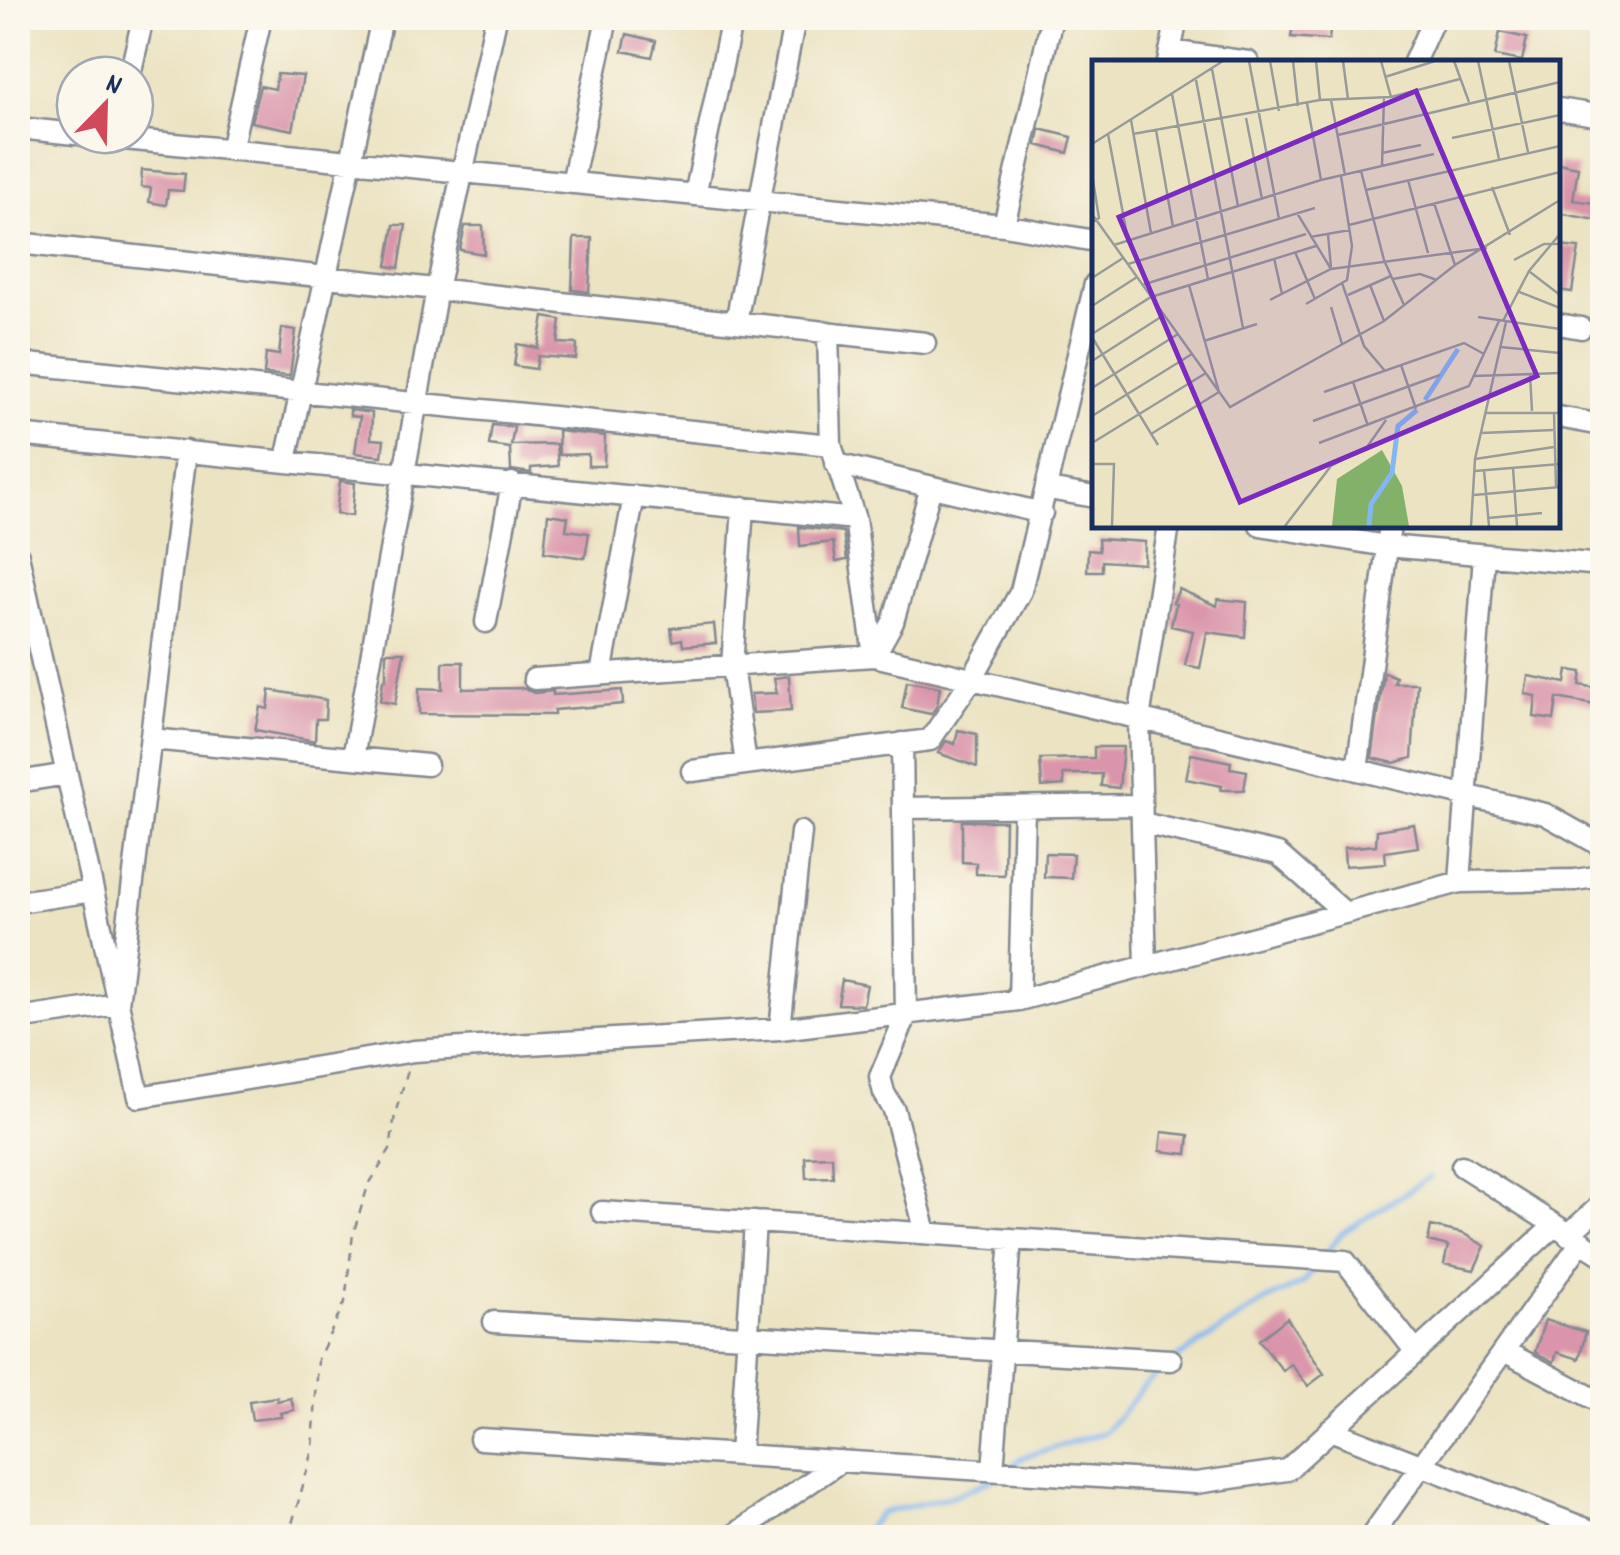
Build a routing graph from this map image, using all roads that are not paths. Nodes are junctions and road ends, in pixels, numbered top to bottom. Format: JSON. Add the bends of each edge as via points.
{"nodes":[{"id":1,"x":142,"y":18,"type":"edge"},
{"id":2,"x":261,"y":18,"type":"edge"},
{"id":3,"x":382,"y":18,"type":"edge"},
{"id":4,"x":496,"y":18,"type":"edge"},
{"id":5,"x":607,"y":18,"type":"edge"},
{"id":6,"x":732,"y":18,"type":"edge"},
{"id":7,"x":795,"y":18,"type":"edge"},
{"id":8,"x":1052,"y":18,"type":"edge"},
{"id":9,"x":1178,"y":18,"type":"edge"},
{"id":10,"x":1434,"y":18,"type":"edge"},
{"id":11,"x":134,"y":55,"type":"edge"},
{"id":12,"x":1169,"y":57,"type":"edge"},
{"id":13,"x":1216,"y":60,"type":"edge"},
{"id":14,"x":1415,"y":60,"type":"edge"},
{"id":15,"x":1560,"y":110,"type":"edge"},
{"id":16,"x":1602,"y":116,"type":"edge"},
{"id":17,"x":18,"y":128,"type":"edge"},
{"id":18,"x":55,"y":132,"type":"edge"},
{"id":19,"x":155,"y":141,"type":"edge"},
{"id":20,"x":231,"y":150,"type":"junction"},
{"id":21,"x":351,"y":162,"type":"junction"},
{"id":22,"x":462,"y":172,"type":"junction"},
{"id":23,"x":572,"y":183,"type":"junction"},
{"id":24,"x":694,"y":194,"type":"junction"},
{"id":25,"x":760,"y":201,"type":"junction"},
{"id":26,"x":1004,"y":225,"type":"junction"},
{"id":27,"x":1092,"y":240,"type":"edge"},
{"id":28,"x":18,"y":243,"type":"edge"},
{"id":29,"x":326,"y":276,"type":"junction"},
{"id":30,"x":438,"y":288,"type":"junction"},
{"id":31,"x":1092,"y":297,"type":"edge"},
{"id":32,"x":736,"y":322,"type":"junction"},
{"id":33,"x":1560,"y":324,"type":"edge"},
{"id":34,"x":1581,"y":328,"type":"dead end"},
{"id":35,"x":828,"y":332,"type":"junction"},
{"id":36,"x":925,"y":342,"type":"dead end"},
{"id":37,"x":18,"y":362,"type":"edge"},
{"id":38,"x":301,"y":390,"type":"junction"},
{"id":39,"x":418,"y":402,"type":"junction"},
{"id":40,"x":1560,"y":417,"type":"edge"},
{"id":41,"x":1602,"y":424,"type":"edge"},
{"id":42,"x":18,"y":435,"type":"edge"},
{"id":43,"x":186,"y":451,"type":"junction"},
{"id":44,"x":833,"y":454,"type":"junction"},
{"id":45,"x":286,"y":460,"type":"junction"},
{"id":46,"x":405,"y":472,"type":"junction"},
{"id":47,"x":512,"y":483,"type":"junction"},
{"id":48,"x":930,"y":486,"type":"junction"},
{"id":49,"x":1048,"y":489,"type":"junction"},
{"id":50,"x":634,"y":496,"type":"junction"},
{"id":51,"x":1092,"y":496,"type":"edge"},
{"id":52,"x":743,"y":507,"type":"junction"},
{"id":53,"x":1042,"y":513,"type":"junction"},
{"id":54,"x":855,"y":518,"type":"junction"},
{"id":55,"x":1170,"y":528,"type":"edge"},
{"id":56,"x":1295,"y":528,"type":"edge"},
{"id":57,"x":1388,"y":536,"type":"edge"},
{"id":58,"x":18,"y":555,"type":"edge"},
{"id":59,"x":1484,"y":555,"type":"junction"},
{"id":60,"x":1602,"y":565,"type":"edge"},
{"id":61,"x":486,"y":622,"type":"dead end"},
{"id":62,"x":874,"y":656,"type":"junction"},
{"id":63,"x":40,"y":657,"type":"junction"},
{"id":64,"x":18,"y":660,"type":"edge"},
{"id":65,"x":732,"y":666,"type":"junction"},
{"id":66,"x":600,"y":674,"type":"junction"},
{"id":67,"x":534,"y":679,"type":"dead end"},
{"id":68,"x":972,"y":679,"type":"junction"},
{"id":69,"x":1139,"y":719,"type":"junction"},
{"id":70,"x":151,"y":739,"type":"junction"},
{"id":71,"x":902,"y":743,"type":"junction"},
{"id":72,"x":353,"y":758,"type":"junction"},
{"id":73,"x":746,"y":764,"type":"junction"},
{"id":74,"x":427,"y":765,"type":"dead end"},
{"id":75,"x":1358,"y":770,"type":"junction"},
{"id":76,"x":692,"y":771,"type":"dead end"},
{"id":77,"x":67,"y":774,"type":"junction"},
{"id":78,"x":18,"y":782,"type":"edge"},
{"id":79,"x":1466,"y":796,"type":"junction"},
{"id":80,"x":1024,"y":807,"type":"junction"},
{"id":81,"x":904,"y":808,"type":"junction"},
{"id":82,"x":1142,"y":814,"type":"junction"},
{"id":83,"x":801,"y":832,"type":"dead end"},
{"id":84,"x":1602,"y":846,"type":"edge"},
{"id":85,"x":1602,"y":876,"type":"edge"},
{"id":86,"x":1460,"y":882,"type":"junction"},
{"id":87,"x":93,"y":891,"type":"junction"},
{"id":88,"x":18,"y":902,"type":"edge"},
{"id":89,"x":1345,"y":913,"type":"junction"},
{"id":90,"x":1146,"y":966,"type":"junction"},
{"id":91,"x":1019,"y":1000,"type":"junction"},
{"id":92,"x":118,"y":1004,"type":"junction"},
{"id":93,"x":906,"y":1016,"type":"junction"},
{"id":94,"x":18,"y":1019,"type":"edge"},
{"id":95,"x":780,"y":1029,"type":"junction"},
{"id":96,"x":1462,"y":1166,"type":"dead end"},
{"id":97,"x":1602,"y":1204,"type":"edge"},
{"id":98,"x":602,"y":1212,"type":"dead end"},
{"id":99,"x":755,"y":1222,"type":"junction"},
{"id":100,"x":926,"y":1233,"type":"junction"},
{"id":101,"x":1568,"y":1234,"type":"junction"},
{"id":102,"x":1011,"y":1239,"type":"junction"},
{"id":103,"x":1602,"y":1255,"type":"edge"},
{"id":104,"x":494,"y":1322,"type":"dead end"},
{"id":105,"x":748,"y":1336,"type":"junction"},
{"id":106,"x":1002,"y":1351,"type":"junction"},
{"id":107,"x":1504,"y":1351,"type":"junction"},
{"id":108,"x":1416,"y":1352,"type":"junction"},
{"id":109,"x":1171,"y":1360,"type":"dead end"},
{"id":110,"x":1602,"y":1403,"type":"edge"},
{"id":111,"x":1330,"y":1430,"type":"junction"},
{"id":112,"x":480,"y":1439,"type":"dead end"},
{"id":113,"x":740,"y":1455,"type":"junction"},
{"id":114,"x":840,"y":1461,"type":"junction"},
{"id":115,"x":1422,"y":1466,"type":"junction"},
{"id":116,"x":993,"y":1470,"type":"junction"},
{"id":117,"x":1595,"y":1535,"type":"edge"},
{"id":118,"x":730,"y":1538,"type":"edge"},
{"id":119,"x":1370,"y":1538,"type":"edge"}],
"edges":[{"from":1,"to":11,"type":"street"},
{"from":2,"to":20,"type":"street"},
{"from":3,"to":21,"type":"street"},
{"from":4,"to":22,"type":"street"},
{"from":5,"to":23,"type":"street"},
{"from":6,"to":24,"type":"street"},
{"from":7,"to":25,"type":"street"},
{"from":8,"to":26,"type":"street"},
{"from":9,"to":12,"type":"street"},
{"from":10,"to":14,"type":"street"},
{"from":12,"to":13,"type":"street"},
{"from":15,"to":16,"type":"street"},
{"from":17,"to":18,"type":"street"},
{"from":19,"to":20,"type":"street"},
{"from":20,"to":21,"type":"street"},
{"from":21,"to":22,"type":"street"},
{"from":21,"to":29,"type":"street"},
{"from":22,"to":23,"type":"street"},
{"from":22,"to":30,"type":"street"},
{"from":23,"to":24,"type":"street"},
{"from":24,"to":25,"type":"street"},
{"from":25,"to":26,"type":"street"},
{"from":25,"to":32,"type":"street"},
{"from":26,"to":27,"type":"street"},
{"from":28,"to":29,"type":"street"},
{"from":29,"to":30,"type":"street"},
{"from":29,"to":38,"type":"street"},
{"from":30,"to":32,"type":"street"},
{"from":30,"to":39,"type":"street"},
{"from":31,"to":49,"type":"street"},
{"from":32,"to":35,"type":"street"},
{"from":33,"to":34,"type":"street"},
{"from":35,"to":36,"type":"street"},
{"from":35,"to":44,"type":"street"},
{"from":37,"to":38,"type":"street"},
{"from":38,"to":39,"type":"street"},
{"from":38,"to":45,"type":"street"},
{"from":39,"to":44,"type":"street"},
{"from":39,"to":46,"type":"street"},
{"from":40,"to":41,"type":"street"},
{"from":42,"to":43,"type":"street"},
{"from":43,"to":45,"type":"street"},
{"from":43,"to":70,"type":"street"},
{"from":44,"to":48,"type":"street"},
{"from":44,"to":54,"type":"street"},
{"from":45,"to":46,"type":"street"},
{"from":46,"to":47,"type":"street"},
{"from":46,"to":72,"type":"street"},
{"from":47,"to":50,"type":"street"},
{"from":47,"to":61,"type":"street"},
{"from":48,"to":53,"type":"street"},
{"from":48,"to":62,"type":"street","via":[[892,622]]},
{"from":49,"to":51,"type":"street"},
{"from":49,"to":53,"type":"street"},
{"from":50,"to":52,"type":"street"},
{"from":50,"to":66,"type":"street"},
{"from":52,"to":54,"type":"street"},
{"from":52,"to":65,"type":"street"},
{"from":53,"to":68,"type":"street","via":[[1021,591]]},
{"from":54,"to":62,"type":"street"},
{"from":55,"to":69,"type":"street"},
{"from":56,"to":57,"type":"street"},
{"from":57,"to":59,"type":"street"},
{"from":57,"to":75,"type":"street"},
{"from":58,"to":63,"type":"street"},
{"from":59,"to":60,"type":"street"},
{"from":59,"to":79,"type":"street"},
{"from":62,"to":65,"type":"street"},
{"from":62,"to":68,"type":"street"},
{"from":63,"to":64,"type":"street"},
{"from":63,"to":77,"type":"street"},
{"from":65,"to":66,"type":"street"},
{"from":65,"to":73,"type":"street"},
{"from":66,"to":67,"type":"street"},
{"from":68,"to":69,"type":"street"},
{"from":68,"to":71,"type":"street","via":[[930,740]]},
{"from":69,"to":75,"type":"street"},
{"from":69,"to":82,"type":"street"},
{"from":70,"to":72,"type":"street"},
{"from":70,"to":92,"type":"street"},
{"from":71,"to":73,"type":"street"},
{"from":71,"to":81,"type":"street"},
{"from":72,"to":74,"type":"street"},
{"from":73,"to":76,"type":"street"},
{"from":75,"to":79,"type":"street"},
{"from":77,"to":78,"type":"street"},
{"from":77,"to":87,"type":"street"},
{"from":79,"to":84,"type":"street","via":[[1545,814]]},
{"from":79,"to":86,"type":"street"},
{"from":80,"to":81,"type":"street"},
{"from":80,"to":82,"type":"street"},
{"from":80,"to":91,"type":"street"},
{"from":81,"to":93,"type":"street"},
{"from":82,"to":89,"type":"street","via":[[1278,854]]},
{"from":82,"to":90,"type":"street"},
{"from":83,"to":95,"type":"street"},
{"from":85,"to":86,"type":"street"},
{"from":86,"to":89,"type":"street"},
{"from":87,"to":88,"type":"street"},
{"from":87,"to":92,"type":"street"},
{"from":89,"to":90,"type":"street"},
{"from":90,"to":91,"type":"street"},
{"from":91,"to":93,"type":"street"},
{"from":92,"to":94,"type":"street"},
{"from":92,"to":95,"type":"street","via":[[140,1097],[414,1051]]},
{"from":93,"to":95,"type":"street"},
{"from":93,"to":100,"type":"street","via":[[880,1077]]},
{"from":96,"to":101,"type":"street"},
{"from":97,"to":101,"type":"street"},
{"from":98,"to":99,"type":"street"},
{"from":99,"to":100,"type":"street"},
{"from":99,"to":105,"type":"street"},
{"from":100,"to":102,"type":"street"},
{"from":101,"to":103,"type":"street"},
{"from":101,"to":107,"type":"street"},
{"from":101,"to":108,"type":"street"},
{"from":102,"to":106,"type":"street"},
{"from":102,"to":108,"type":"street","via":[[1345,1261]]},
{"from":104,"to":105,"type":"street"},
{"from":105,"to":106,"type":"street"},
{"from":105,"to":113,"type":"street"},
{"from":106,"to":109,"type":"street"},
{"from":106,"to":116,"type":"street"},
{"from":107,"to":110,"type":"street"},
{"from":107,"to":115,"type":"street"},
{"from":108,"to":111,"type":"street"},
{"from":111,"to":115,"type":"street"},
{"from":111,"to":116,"type":"street","via":[[1287,1470],[1196,1482]]},
{"from":112,"to":113,"type":"street"},
{"from":113,"to":114,"type":"street"},
{"from":114,"to":116,"type":"street"},
{"from":114,"to":118,"type":"street"},
{"from":115,"to":117,"type":"street"},
{"from":115,"to":119,"type":"street"}]}
